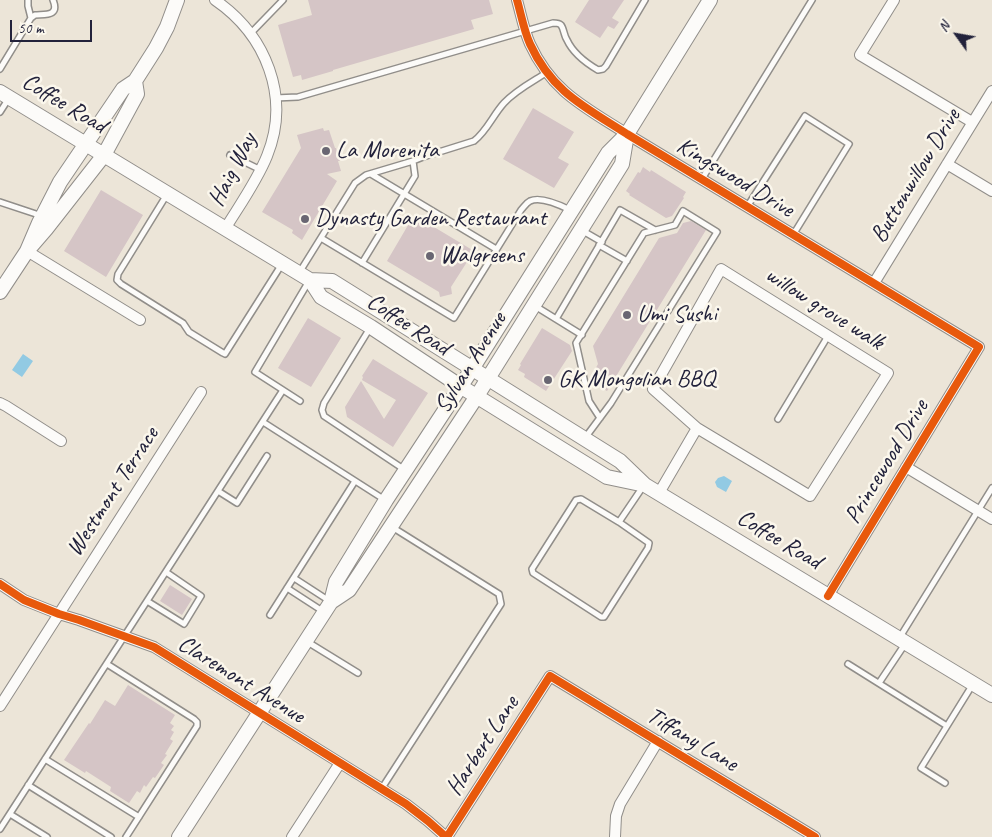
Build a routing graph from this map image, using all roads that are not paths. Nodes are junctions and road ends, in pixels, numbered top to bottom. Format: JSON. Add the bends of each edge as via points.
{"nodes":[{"id":1,"x":28,"y":0,"type":"edge"},
{"id":2,"x":53,"y":0,"type":"edge"},
{"id":3,"x":177,"y":0,"type":"edge"},
{"id":4,"x":215,"y":0,"type":"edge"},
{"id":5,"x":284,"y":0,"type":"edge"},
{"id":6,"x":517,"y":0,"type":"edge"},
{"id":7,"x":645,"y":0,"type":"edge"},
{"id":8,"x":710,"y":0,"type":"edge"},
{"id":9,"x":812,"y":0,"type":"edge"},
{"id":10,"x":894,"y":0,"type":"edge"},
{"id":11,"x":31,"y":18,"type":"junction"},
{"id":12,"x":526,"y":30,"type":"junction"},
{"id":13,"x":251,"y":33,"type":"junction"},
{"id":14,"x":0,"y":69,"type":"edge"},
{"id":15,"x":546,"y":73,"type":"junction"},
{"id":16,"x":135,"y":81,"type":"junction"},
{"id":17,"x":992,"y":90,"type":"edge"},
{"id":18,"x":4,"y":95,"type":"edge"},
{"id":19,"x":275,"y":98,"type":"junction"},
{"id":20,"x":0,"y":112,"type":"edge"},
{"id":21,"x":972,"y":122,"type":"junction"},
{"id":22,"x":627,"y":134,"type":"junction"},
{"id":23,"x":86,"y":144,"type":"junction"},
{"id":24,"x":104,"y":154,"type":"junction"},
{"id":25,"x":230,"y":155,"type":"dead end"},
{"id":26,"x":413,"y":162,"type":"junction"},
{"id":27,"x":947,"y":164,"type":"junction"},
{"id":28,"x":261,"y":170,"type":"junction"},
{"id":29,"x":371,"y":174,"type":"junction"},
{"id":30,"x":702,"y":179,"type":"junction"},
{"id":31,"x":992,"y":191,"type":"edge"},
{"id":32,"x":168,"y":193,"type":"junction"},
{"id":33,"x":404,"y":193,"type":"junction"},
{"id":34,"x":0,"y":202,"type":"edge"},
{"id":35,"x":747,"y":207,"type":"junction"},
{"id":36,"x":572,"y":210,"type":"junction"},
{"id":37,"x":42,"y":216,"type":"junction"},
{"id":38,"x":225,"y":229,"type":"junction"},
{"id":39,"x":581,"y":230,"type":"junction"},
{"id":40,"x":655,"y":230,"type":"junction"},
{"id":41,"x":793,"y":235,"type":"junction"},
{"id":42,"x":321,"y":238,"type":"junction"},
{"id":43,"x":600,"y":243,"type":"junction"},
{"id":44,"x":496,"y":250,"type":"junction"},
{"id":45,"x":27,"y":251,"type":"junction"},
{"id":46,"x":627,"y":261,"type":"junction"},
{"id":47,"x":362,"y":263,"type":"junction"},
{"id":48,"x":282,"y":264,"type":"junction"},
{"id":49,"x":305,"y":277,"type":"junction"},
{"id":50,"x":874,"y":283,"type":"junction"},
{"id":51,"x":0,"y":292,"type":"edge"},
{"id":52,"x":534,"y":305,"type":"junction"},
{"id":53,"x":556,"y":319,"type":"junction"},
{"id":54,"x":140,"y":320,"type":"dead end"},
{"id":55,"x":371,"y":327,"type":"junction"},
{"id":56,"x":582,"y":335,"type":"junction"},
{"id":57,"x":828,"y":335,"type":"junction"},
{"id":58,"x":979,"y":347,"type":"joint"},
{"id":59,"x":472,"y":369,"type":"junction"},
{"id":60,"x":488,"y":378,"type":"junction"},
{"id":61,"x":460,"y":386,"type":"junction"},
{"id":62,"x":283,"y":390,"type":"junction"},
{"id":63,"x":201,"y":392,"type":"dead end"},
{"id":64,"x":477,"y":396,"type":"junction"},
{"id":65,"x":300,"y":400,"type":"dead end"},
{"id":66,"x":0,"y":403,"type":"edge"},
{"id":67,"x":600,"y":418,"type":"junction"},
{"id":68,"x":778,"y":419,"type":"dead end"},
{"id":69,"x":263,"y":422,"type":"junction"},
{"id":70,"x":697,"y":428,"type":"junction"},
{"id":71,"x":585,"y":439,"type":"junction"},
{"id":72,"x":60,"y":442,"type":"dead end"},
{"id":73,"x":267,"y":456,"type":"dead end"},
{"id":74,"x":906,"y":467,"type":"junction"},
{"id":75,"x":406,"y":470,"type":"junction"},
{"id":76,"x":355,"y":481,"type":"junction"},
{"id":77,"x":645,"y":485,"type":"junction"},
{"id":78,"x":992,"y":488,"type":"edge"},
{"id":79,"x":218,"y":491,"type":"junction"},
{"id":80,"x":659,"y":493,"type":"junction"},
{"id":81,"x":386,"y":500,"type":"junction"},
{"id":82,"x":978,"y":510,"type":"junction"},
{"id":83,"x":992,"y":519,"type":"edge"},
{"id":84,"x":619,"y":522,"type":"junction"},
{"id":85,"x":392,"y":527,"type":"junction"},
{"id":86,"x":166,"y":572,"type":"junction"},
{"id":87,"x":294,"y":578,"type":"junction"},
{"id":88,"x":0,"y":584,"type":"edge"},
{"id":89,"x":287,"y":588,"type":"junction"},
{"id":90,"x":828,"y":596,"type":"junction"},
{"id":91,"x":147,"y":601,"type":"junction"},
{"id":92,"x":328,"y":607,"type":"junction"},
{"id":93,"x":59,"y":614,"type":"junction"},
{"id":94,"x":270,"y":615,"type":"dead end"},
{"id":95,"x":125,"y":636,"type":"junction"},
{"id":96,"x":306,"y":641,"type":"junction"},
{"id":97,"x":902,"y":641,"type":"junction"},
{"id":98,"x":107,"y":664,"type":"junction"},
{"id":99,"x":848,"y":664,"type":"dead end"},
{"id":100,"x":358,"y":673,"type":"dead end"},
{"id":101,"x":550,"y":676,"type":"joint"},
{"id":102,"x":879,"y":683,"type":"junction"},
{"id":103,"x":973,"y":684,"type":"junction"},
{"id":104,"x":992,"y":695,"type":"edge"},
{"id":105,"x":0,"y":706,"type":"edge"},
{"id":106,"x":259,"y":714,"type":"junction"},
{"id":107,"x":947,"y":726,"type":"junction"},
{"id":108,"x":658,"y":741,"type":"junction"},
{"id":109,"x":46,"y":759,"type":"junction"},
{"id":110,"x":340,"y":763,"type":"junction"},
{"id":111,"x":945,"y":783,"type":"dead end"},
{"id":112,"x":28,"y":785,"type":"junction"},
{"id":113,"x":381,"y":789,"type":"junction"},
{"id":114,"x":10,"y":814,"type":"junction"},
{"id":115,"x":139,"y":817,"type":"junction"},
{"id":116,"x":0,"y":829,"type":"edge"},
{"id":117,"x":47,"y":837,"type":"edge"},
{"id":118,"x":111,"y":837,"type":"edge"},
{"id":119,"x":126,"y":837,"type":"edge"},
{"id":120,"x":179,"y":837,"type":"edge"},
{"id":121,"x":292,"y":837,"type":"edge"},
{"id":122,"x":446,"y":837,"type":"edge"},
{"id":123,"x":615,"y":837,"type":"edge"},
{"id":124,"x":815,"y":837,"type":"edge"}],
"edges":[{"from":1,"to":11,"type":"lane"},
{"from":2,"to":11,"type":"lane","via":[[54,7],[49,14]]},
{"from":3,"to":16,"type":"main road","via":[[167,27]]},
{"from":4,"to":13,"type":"street","name":"Haig Way","via":[[228,8]]},
{"from":5,"to":13,"type":"lane"},
{"from":6,"to":12,"type":"street","name":"Kingswood Drive"},
{"from":7,"to":12,"type":"lane","via":[[603,69],[590,66],[574,51],[560,24]]},
{"from":8,"to":22,"type":"main road","name":"Sylvan Avenue"},
{"from":9,"to":30,"type":"lane"},
{"from":10,"to":21,"type":"street","via":[[860,55]]},
{"from":11,"to":14,"type":"lane"},
{"from":12,"to":15,"type":"street","name":"Kingswood Drive"},
{"from":12,"to":19,"type":"lane","via":[[298,97]]},
{"from":13,"to":19,"type":"street","name":"Haig Way","via":[[268,65]]},
{"from":15,"to":22,"type":"street","name":"Kingswood Drive","via":[[570,98]]},
{"from":15,"to":26,"type":"lane","via":[[502,104],[481,136],[474,141]]},
{"from":16,"to":23,"type":"main road","via":[[123,89]]},
{"from":16,"to":24,"type":"main road","via":[[137,94]]},
{"from":17,"to":21,"type":"street","name":"Buttonwillow Drive"},
{"from":18,"to":20,"type":"lane"},
{"from":18,"to":23,"type":"main road","name":"Coffee Road"},
{"from":19,"to":28,"type":"street","name":"Haig Way","via":[[273,138]]},
{"from":21,"to":27,"type":"street","name":"Buttonwillow Drive"},
{"from":22,"to":30,"type":"street","name":"Kingswood Drive"},
{"from":22,"to":36,"type":"main road","name":"Sylvan Avenue","via":[[608,153]]},
{"from":22,"to":39,"type":"main road","name":"Sylvan Avenue","via":[[622,164]]},
{"from":23,"to":24,"type":"main road","name":"Coffee Road"},
{"from":23,"to":37,"type":"main road"},
{"from":24,"to":32,"type":"main road","name":"Coffee Road"},
{"from":24,"to":45,"type":"main road"},
{"from":25,"to":28,"type":"lane"},
{"from":26,"to":29,"type":"lane"},
{"from":26,"to":33,"type":"lane","via":[[415,176]]},
{"from":27,"to":31,"type":"street"},
{"from":27,"to":50,"type":"street","name":"Buttonwillow Drive"},
{"from":28,"to":38,"type":"street","name":"Haig Way"},
{"from":29,"to":33,"type":"lane"},
{"from":29,"to":42,"type":"lane","via":[[355,183]]},
{"from":30,"to":35,"type":"street","name":"Kingswood Drive"},
{"from":32,"to":38,"type":"main road","name":"Coffee Road"},
{"from":32,"to":48,"type":"lane","via":[[117,280],[183,323],[189,332],[223,354]]},
{"from":33,"to":44,"type":"lane"},
{"from":33,"to":47,"type":"lane"},
{"from":34,"to":37,"type":"lane"},
{"from":35,"to":41,"type":"street","name":"Kingswood Drive"},
{"from":35,"to":41,"type":"lane","via":[[805,116],[849,144]]},
{"from":36,"to":44,"type":"lane","via":[[553,202],[536,199],[528,202]]},
{"from":36,"to":59,"type":"main road","name":"Sylvan Avenue"},
{"from":37,"to":45,"type":"main road"},
{"from":38,"to":48,"type":"main road","name":"Coffee Road"},
{"from":39,"to":43,"type":"lane"},
{"from":39,"to":52,"type":"main road","name":"Sylvan Avenue"},
{"from":40,"to":43,"type":"lane","via":[[620,210]]},
{"from":40,"to":46,"type":"lane","via":[[644,233]]},
{"from":40,"to":67,"type":"lane","via":[[675,225],[683,210],[717,232]]},
{"from":41,"to":50,"type":"street","name":"Kingswood Drive"},
{"from":42,"to":47,"type":"lane"},
{"from":42,"to":49,"type":"lane"},
{"from":43,"to":46,"type":"lane"},
{"from":43,"to":53,"type":"lane"},
{"from":44,"to":47,"type":"lane","via":[[454,318]]},
{"from":45,"to":51,"type":"main road"},
{"from":45,"to":54,"type":"street"},
{"from":46,"to":56,"type":"lane"},
{"from":48,"to":49,"type":"main road","name":"Coffee Road"},
{"from":49,"to":55,"type":"main road","name":"Coffee Road","via":[[321,297]]},
{"from":49,"to":59,"type":"main road","name":"Coffee Road","via":[[332,281]]},
{"from":49,"to":62,"type":"lane","via":[[254,372]]},
{"from":50,"to":58,"type":"street","name":"Kingswood Drive"},
{"from":52,"to":53,"type":"lane"},
{"from":52,"to":60,"type":"main road","name":"Sylvan Avenue"},
{"from":53,"to":56,"type":"lane"},
{"from":55,"to":61,"type":"main road","name":"Coffee Road"},
{"from":55,"to":75,"type":"lane","via":[[322,410],[324,416]]},
{"from":56,"to":67,"type":"lane","via":[[576,343],[589,401]]},
{"from":57,"to":68,"type":"lane"},
{"from":57,"to":70,"type":"street","name":"willow grove walk","via":[[721,268],[653,388]]},
{"from":57,"to":70,"type":"street","name":"willow grove walk","via":[[888,372],[810,496]]},
{"from":58,"to":74,"type":"street","name":"Princewood Drive"},
{"from":59,"to":60,"type":"main road","name":"Coffee Road"},
{"from":59,"to":61,"type":"main road","name":"Sylvan Avenue"},
{"from":60,"to":64,"type":"main road","name":"Sylvan Avenue"},
{"from":60,"to":71,"type":"main road","name":"Coffee Road"},
{"from":61,"to":64,"type":"main road","name":"Coffee Road"},
{"from":61,"to":75,"type":"main road","name":"Sylvan Avenue"},
{"from":62,"to":65,"type":"lane"},
{"from":62,"to":69,"type":"lane"},
{"from":63,"to":93,"type":"street","name":"Westmont Terrace"},
{"from":64,"to":77,"type":"main road","name":"Coffee Road","via":[[607,478]]},
{"from":64,"to":85,"type":"main road","name":"Sylvan Avenue"},
{"from":66,"to":72,"type":"street"},
{"from":67,"to":71,"type":"lane"},
{"from":69,"to":76,"type":"lane"},
{"from":69,"to":79,"type":"lane"},
{"from":70,"to":80,"type":"street"},
{"from":71,"to":77,"type":"main road","name":"Coffee Road","via":[[620,461]]},
{"from":73,"to":79,"type":"lane","via":[[237,502]]},
{"from":74,"to":82,"type":"street"},
{"from":74,"to":90,"type":"street","name":"Princewood Drive"},
{"from":75,"to":81,"type":"main road","name":"Sylvan Avenue"},
{"from":76,"to":81,"type":"lane"},
{"from":76,"to":87,"type":"lane"},
{"from":77,"to":80,"type":"main road","name":"Coffee Road"},
{"from":77,"to":84,"type":"lane"},
{"from":78,"to":82,"type":"lane"},
{"from":79,"to":86,"type":"lane"},
{"from":80,"to":90,"type":"main road","name":"Coffee Road"},
{"from":81,"to":92,"type":"main road","name":"Sylvan Avenue","via":[[336,582]]},
{"from":82,"to":83,"type":"street"},
{"from":82,"to":97,"type":"lane"},
{"from":84,"to":84,"type":"lane","via":[[581,499],[576,500],[532,569],[533,573],[604,617],[649,543]]},
{"from":85,"to":92,"type":"main road","name":"Sylvan Avenue","via":[[350,590]]},
{"from":85,"to":113,"type":"lane","via":[[499,594],[500,604]]},
{"from":86,"to":91,"type":"lane"},
{"from":86,"to":91,"type":"lane","via":[[202,596],[184,624]]},
{"from":87,"to":89,"type":"lane"},
{"from":87,"to":92,"type":"lane"},
{"from":88,"to":93,"type":"street","name":"Claremont Avenue","via":[[24,600]]},
{"from":89,"to":92,"type":"lane"},
{"from":89,"to":94,"type":"lane"},
{"from":90,"to":97,"type":"main road","name":"Coffee Road"},
{"from":91,"to":95,"type":"lane"},
{"from":92,"to":96,"type":"main road","name":"Sylvan Avenue"},
{"from":93,"to":95,"type":"street","name":"Claremont Avenue"},
{"from":93,"to":105,"type":"street","name":"Westmont Terrace"},
{"from":95,"to":98,"type":"lane"},
{"from":95,"to":106,"type":"street","name":"Claremont Avenue","via":[[154,647]]},
{"from":96,"to":100,"type":"lane"},
{"from":96,"to":106,"type":"main road","name":"Sylvan Avenue"},
{"from":97,"to":102,"type":"lane"},
{"from":97,"to":103,"type":"main road","name":"Coffee Road"},
{"from":98,"to":109,"type":"lane"},
{"from":98,"to":115,"type":"lane","via":[[197,722]]},
{"from":99,"to":102,"type":"lane"},
{"from":101,"to":108,"type":"street","name":"Tiffany Lane"},
{"from":101,"to":122,"type":"street","name":"Harbert Lane"},
{"from":102,"to":107,"type":"lane"},
{"from":103,"to":104,"type":"main road","name":"Coffee Road"},
{"from":103,"to":107,"type":"lane"},
{"from":106,"to":110,"type":"street","name":"Claremont Avenue"},
{"from":106,"to":120,"type":"main road","name":"Sylvan Avenue"},
{"from":107,"to":111,"type":"lane","via":[[921,768]]},
{"from":108,"to":123,"type":"street","via":[[620,804]]},
{"from":108,"to":124,"type":"street","name":"Tiffany Lane"},
{"from":109,"to":112,"type":"lane"},
{"from":109,"to":115,"type":"lane"},
{"from":110,"to":113,"type":"street","name":"Claremont Avenue"},
{"from":110,"to":121,"type":"street"},
{"from":112,"to":114,"type":"lane"},
{"from":112,"to":118,"type":"lane"},
{"from":113,"to":122,"type":"street","name":"Claremont Avenue","via":[[406,804]]},
{"from":114,"to":116,"type":"lane"},
{"from":114,"to":117,"type":"lane"},
{"from":115,"to":119,"type":"lane"}]}
